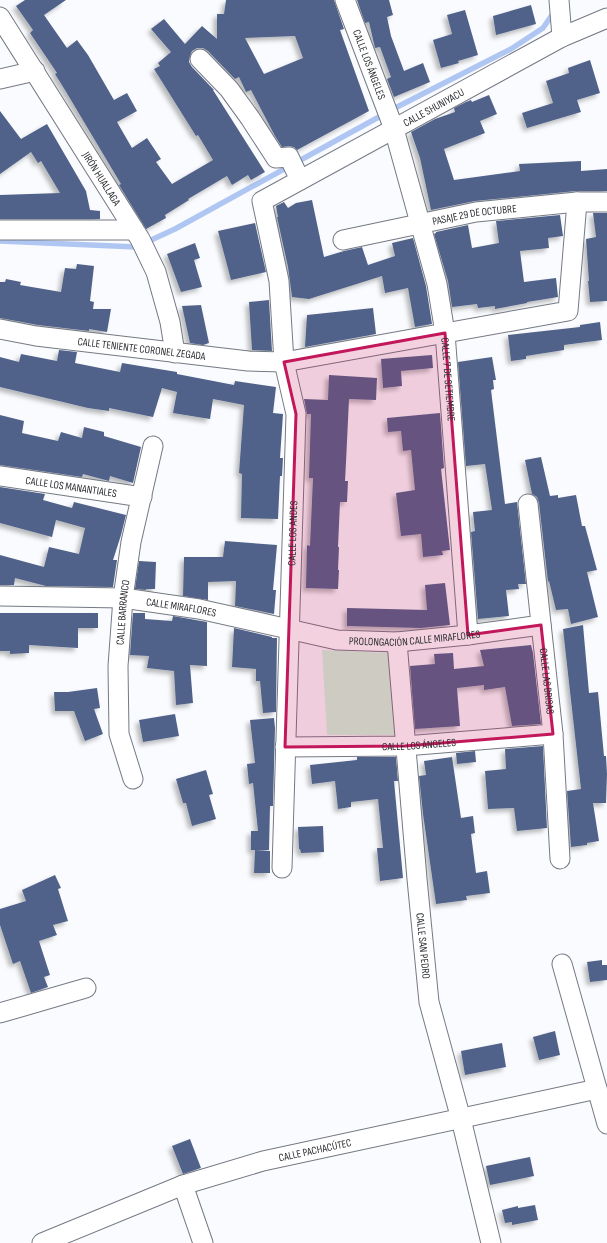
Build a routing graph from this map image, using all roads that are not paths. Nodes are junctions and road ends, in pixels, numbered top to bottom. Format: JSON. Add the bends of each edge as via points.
{"nodes":[{"id":1,"x":345,"y":0,"type":"edge"},
{"id":2,"x":559,"y":0,"type":"edge"},
{"id":3,"x":0,"y":17,"type":"edge"},
{"id":4,"x":607,"y":18,"type":"edge"},
{"id":5,"x":562,"y":37,"type":"junction"},
{"id":6,"x":200,"y":59,"type":"dead end"},
{"id":7,"x":35,"y":71,"type":"junction"},
{"id":8,"x":0,"y":79,"type":"edge"},
{"id":9,"x":394,"y":129,"type":"junction"},
{"id":10,"x":300,"y":180,"type":"junction"},
{"id":11,"x":262,"y":201,"type":"joint"},
{"id":12,"x":577,"y":202,"type":"junction"},
{"id":13,"x":607,"y":202,"type":"edge"},
{"id":14,"x":421,"y":224,"type":"junction"},
{"id":15,"x":0,"y":230,"type":"edge"},
{"id":16,"x":140,"y":239,"type":"junction"},
{"id":17,"x":343,"y":240,"type":"dead end"},
{"id":18,"x":0,"y":329,"type":"edge"},
{"id":19,"x":445,"y":333,"type":"junction"},
{"id":20,"x":175,"y":353,"type":"junction"},
{"id":21,"x":284,"y":362,"type":"junction"},
{"id":22,"x":152,"y":446,"type":"dead end"},
{"id":23,"x":0,"y":476,"type":"edge"},
{"id":24,"x":142,"y":498,"type":"junction"},
{"id":25,"x":528,"y":504,"type":"dead end"},
{"id":26,"x":0,"y":596,"type":"edge"},
{"id":27,"x":124,"y":598,"type":"junction"},
{"id":28,"x":541,"y":625,"type":"junction"},
{"id":29,"x":289,"y":630,"type":"junction"},
{"id":30,"x":468,"y":635,"type":"junction"},
{"id":31,"x":397,"y":642,"type":"junction"},
{"id":32,"x":553,"y":734,"type":"junction"},
{"id":33,"x":406,"y":746,"type":"junction"},
{"id":34,"x":285,"y":747,"type":"junction"},
{"id":35,"x":133,"y":779,"type":"dead end"},
{"id":36,"x":560,"y":859,"type":"dead end"},
{"id":37,"x":282,"y":868,"type":"dead end"},
{"id":38,"x":562,"y":964,"type":"dead end"},
{"id":39,"x":86,"y":988,"type":"dead end"},
{"id":40,"x":0,"y":1013,"type":"edge"},
{"id":41,"x":597,"y":1089,"type":"junction"},
{"id":42,"x":461,"y":1119,"type":"junction"},
{"id":43,"x":607,"y":1124,"type":"edge"},
{"id":44,"x":183,"y":1185,"type":"junction"},
{"id":45,"x":42,"y":1243,"type":"edge"},
{"id":46,"x":203,"y":1243,"type":"edge"},
{"id":47,"x":491,"y":1243,"type":"edge"}],
"edges":[{"from":1,"to":9,"type":"street","name":"CALLE LOS ÁNGELES"},
{"from":2,"to":5,"type":"street"},
{"from":3,"to":7,"type":"street","name":"JIRÓN HUALLAGA"},
{"from":4,"to":5,"type":"street","name":"CALLE SHUNIYACU"},
{"from":5,"to":9,"type":"street","name":"CALLE SHUNIYACU"},
{"from":6,"to":10,"type":"street","via":[[229,89],[276,158],[289,157]]},
{"from":7,"to":8,"type":"street"},
{"from":7,"to":16,"type":"street","name":"JIRÓN HUALLAGA"},
{"from":9,"to":10,"type":"street","name":"CALLE SHUNIYACU"},
{"from":9,"to":14,"type":"street","name":"CALLE 7 DE SETIEMBRE"},
{"from":10,"to":11,"type":"street","name":"CALLE SHUNIYACU"},
{"from":11,"to":21,"type":"street","name":"CALLE LOS ANDES","via":[[279,281]]},
{"from":12,"to":13,"type":"street","name":"PASAJE 29 DE OCTUBRE"},
{"from":12,"to":14,"type":"street","name":"PASAJE 29 DE OCTUBRE","via":[[476,212]]},
{"from":12,"to":19,"type":"street","name":"CALLE TENIENTE CORONEL ZEGADA","via":[[568,311]]},
{"from":14,"to":17,"type":"street","name":"PASAJE 29 DE OCTUBRE"},
{"from":14,"to":19,"type":"street","name":"CALLE 7 DE SETIEMBRE","via":[[437,284]]},
{"from":15,"to":16,"type":"street"},
{"from":16,"to":20,"type":"street","name":"JIRÓN HUALLAGA","via":[[156,272],[170,322]]},
{"from":18,"to":20,"type":"street","name":"CALLE TENIENTE CORONEL ZEGADA","via":[[36,336]]},
{"from":19,"to":21,"type":"street","name":"CALLE TENIENTE CORONEL ZEGADA"},
{"from":19,"to":30,"type":"street","name":"CALLE 7 DE SETIEMBRE"},
{"from":20,"to":21,"type":"street","name":"CALLE TENIENTE CORONEL ZEGADA","via":[[248,362]]},
{"from":21,"to":29,"type":"street","name":"CALLE LOS ANDES","via":[[296,414]]},
{"from":22,"to":24,"type":"street","name":"CALLE BARRANCO"},
{"from":23,"to":24,"type":"street","name":"CALLE LOS MANANTIALES"},
{"from":24,"to":27,"type":"street","name":"CALLE BARRANCO","via":[[131,542]]},
{"from":25,"to":28,"type":"street","name":"CALLE LAS BRISAS"},
{"from":26,"to":27,"type":"street","name":"CALLE MIRAFLORES"},
{"from":27,"to":29,"type":"street","name":"CALLE MIRAFLORES","via":[[198,609]]},
{"from":27,"to":35,"type":"street","name":"CALLE BARRANCO","via":[[118,666],[119,734]]},
{"from":28,"to":30,"type":"street","name":"PROLONGACIÓN CALLE MIRAFLORES"},
{"from":28,"to":32,"type":"street","name":"CALLE LAS BRISAS"},
{"from":29,"to":31,"type":"street","name":"PROLONGACIÓN CALLE MIRAFLORES","via":[[337,640]]},
{"from":29,"to":34,"type":"street","name":"CALLE LOS ANDES"},
{"from":30,"to":31,"type":"street","name":"PROLONGACIÓN CALLE MIRAFLORES"},
{"from":31,"to":33,"type":"street","name":"CALLE SAN PEDRO"},
{"from":32,"to":33,"type":"street","name":"CALLE LOS ÁNGELES"},
{"from":32,"to":36,"type":"street","name":"CALLE LAS BRISAS"},
{"from":33,"to":34,"type":"street","name":"CALLE LOS ÁNGELES"},
{"from":33,"to":42,"type":"street","name":"CALLE SAN PEDRO","via":[[429,1002]]},
{"from":34,"to":37,"type":"street","name":"CALLE LOS ANDES"},
{"from":38,"to":41,"type":"street"},
{"from":39,"to":40,"type":"street"},
{"from":41,"to":42,"type":"street","name":"CALLE PACHACÚTEC"},
{"from":41,"to":43,"type":"street"},
{"from":42,"to":44,"type":"street","name":"CALLE PACHACÚTEC","via":[[263,1161]]},
{"from":42,"to":47,"type":"street","name":"CALLE SAN PEDRO"},
{"from":44,"to":45,"type":"street","name":"CALLE PACHACÚTEC"},
{"from":44,"to":46,"type":"street"}]}
